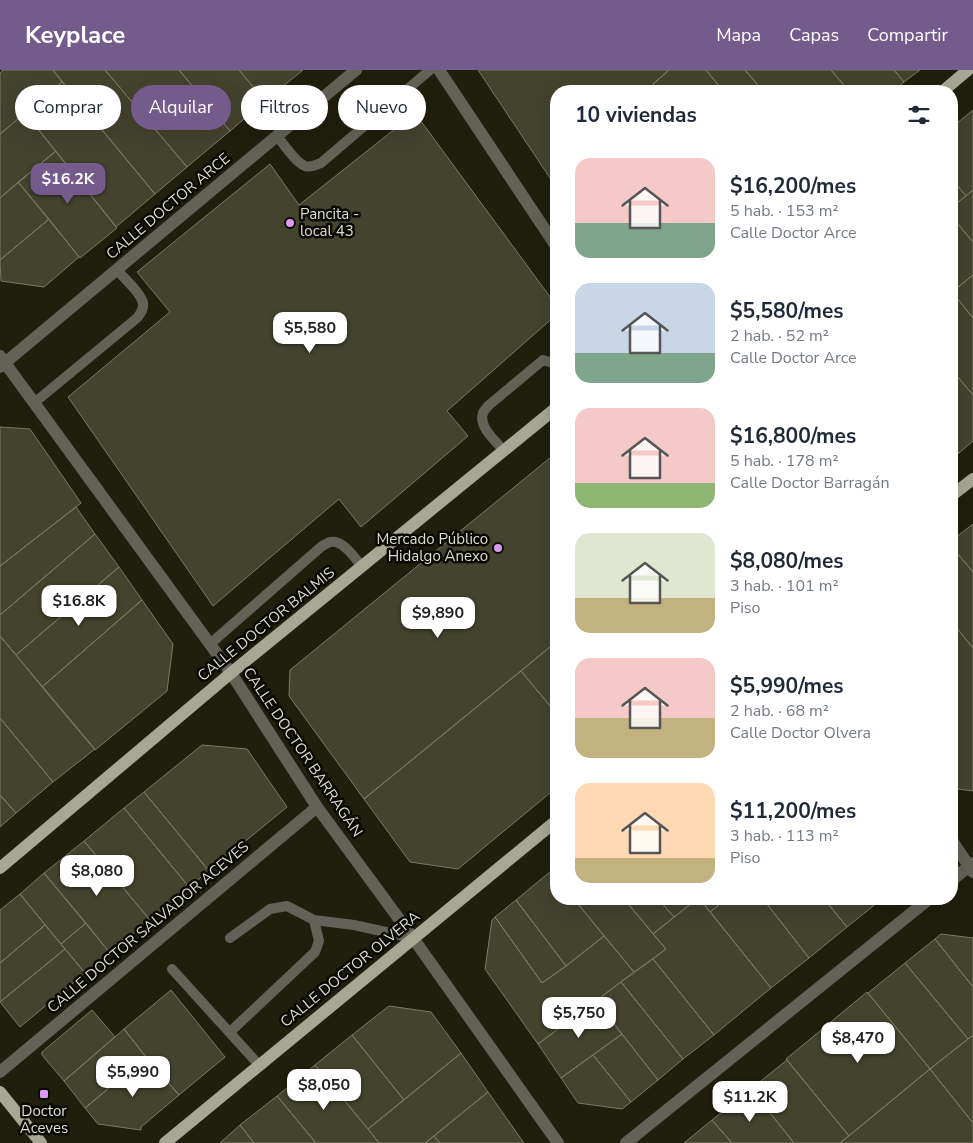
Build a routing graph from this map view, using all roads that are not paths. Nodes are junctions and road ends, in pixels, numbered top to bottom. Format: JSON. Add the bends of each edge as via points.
{"nodes":[{"id":1,"x":356,"y":70,"type":"edge"},
{"id":2,"x":430,"y":70,"type":"edge"},
{"id":3,"x":439,"y":70,"type":"edge"},
{"id":4,"x":968,"y":70,"type":"edge"},
{"id":5,"x":949,"y":85,"type":"edge"},
{"id":6,"x":277,"y":136,"type":"junction"},
{"id":7,"x":550,"y":237,"type":"edge"},
{"id":8,"x":117,"y":270,"type":"junction"},
{"id":9,"x":2,"y":362,"type":"edge"},
{"id":10,"x":550,"y":362,"type":"edge"},
{"id":11,"x":34,"y":403,"type":"junction"},
{"id":12,"x":550,"y":413,"type":"edge"},
{"id":13,"x":504,"y":451,"type":"junction"},
{"id":14,"x":973,"y":479,"type":"edge"},
{"id":15,"x":958,"y":491,"type":"edge"},
{"id":16,"x":362,"y":566,"type":"junction"},
{"id":17,"x":210,"y":644,"type":"junction"},
{"id":18,"x":231,"y":673,"type":"junction"},
{"id":19,"x":317,"y":807,"type":"junction"},
{"id":20,"x":550,"y":826,"type":"edge"},
{"id":21,"x":958,"y":848,"type":"edge"},
{"id":22,"x":972,"y":867,"type":"edge"},
{"id":23,"x":0,"y":868,"type":"edge"},
{"id":24,"x":958,"y":876,"type":"edge"},
{"id":25,"x":922,"y":905,"type":"edge"},
{"id":26,"x":314,"y":920,"type":"junction"},
{"id":27,"x":230,"y":938,"type":"dead end"},
{"id":28,"x":413,"y":938,"type":"junction"},
{"id":29,"x":172,"y":969,"type":"dead end"},
{"id":30,"x":230,"y":1032,"type":"junction"},
{"id":31,"x":259,"y":1065,"type":"junction"},
{"id":32,"x":0,"y":1072,"type":"edge"},
{"id":33,"x":0,"y":1092,"type":"edge"},
{"id":34,"x":41,"y":1143,"type":"edge"},
{"id":35,"x":165,"y":1143,"type":"edge"},
{"id":36,"x":558,"y":1143,"type":"edge"},
{"id":37,"x":626,"y":1143,"type":"edge"}],
"edges":[{"from":1,"to":6,"type":"street","name":"CALLE DOCTOR ARCE"},
{"from":2,"to":6,"type":"lane","via":[[321,163],[305,166]]},
{"from":3,"to":7,"type":"street"},
{"from":4,"to":5,"type":"main road"},
{"from":6,"to":8,"type":"street","name":"CALLE DOCTOR ARCE"},
{"from":8,"to":9,"type":"street","name":"CALLE DOCTOR ARCE"},
{"from":8,"to":11,"type":"lane","via":[[139,295],[143,302],[142,311]]},
{"from":9,"to":11,"type":"street","name":"CALLE DOCTOR BARRAGÁN"},
{"from":10,"to":13,"type":"lane","via":[[543,360],[482,413],[486,429]]},
{"from":11,"to":17,"type":"street","name":"CALLE DOCTOR BARRAGÁN"},
{"from":12,"to":13,"type":"main road","name":"CALLE DOCTOR BALMIS"},
{"from":13,"to":16,"type":"main road","name":"CALLE DOCTOR BALMIS"},
{"from":14,"to":15,"type":"main road"},
{"from":16,"to":17,"type":"lane","via":[[339,543],[330,542],[322,546]]},
{"from":16,"to":18,"type":"main road","name":"CALLE DOCTOR BALMIS"},
{"from":17,"to":18,"type":"street","name":"CALLE DOCTOR BARRAGÁN"},
{"from":18,"to":19,"type":"street","name":"CALLE DOCTOR BARRAGÁN"},
{"from":18,"to":23,"type":"main road","name":"CALLE DOCTOR BALMIS"},
{"from":19,"to":28,"type":"street","name":"CALLE DOCTOR BARRAGÁN"},
{"from":19,"to":32,"type":"street","name":"CALLE DOCTOR SALVADOR ACEVES"},
{"from":20,"to":28,"type":"main road","name":"CALLE DOCTOR OLVERA"},
{"from":21,"to":22,"type":"street"},
{"from":22,"to":24,"type":"street"},
{"from":25,"to":37,"type":"street"},
{"from":26,"to":27,"type":"lane","via":[[288,906],[270,909]]},
{"from":26,"to":28,"type":"lane"},
{"from":26,"to":30,"type":"lane","via":[[319,941],[315,952]]},
{"from":28,"to":31,"type":"main road","name":"CALLE DOCTOR OLVERA"},
{"from":28,"to":36,"type":"street","name":"CALLE DOCTOR BARRAGÁN"},
{"from":29,"to":30,"type":"lane"},
{"from":30,"to":31,"type":"lane"},
{"from":31,"to":35,"type":"main road","name":"CALLE DOCTOR OLVERA"},
{"from":33,"to":34,"type":"main road"}]}
